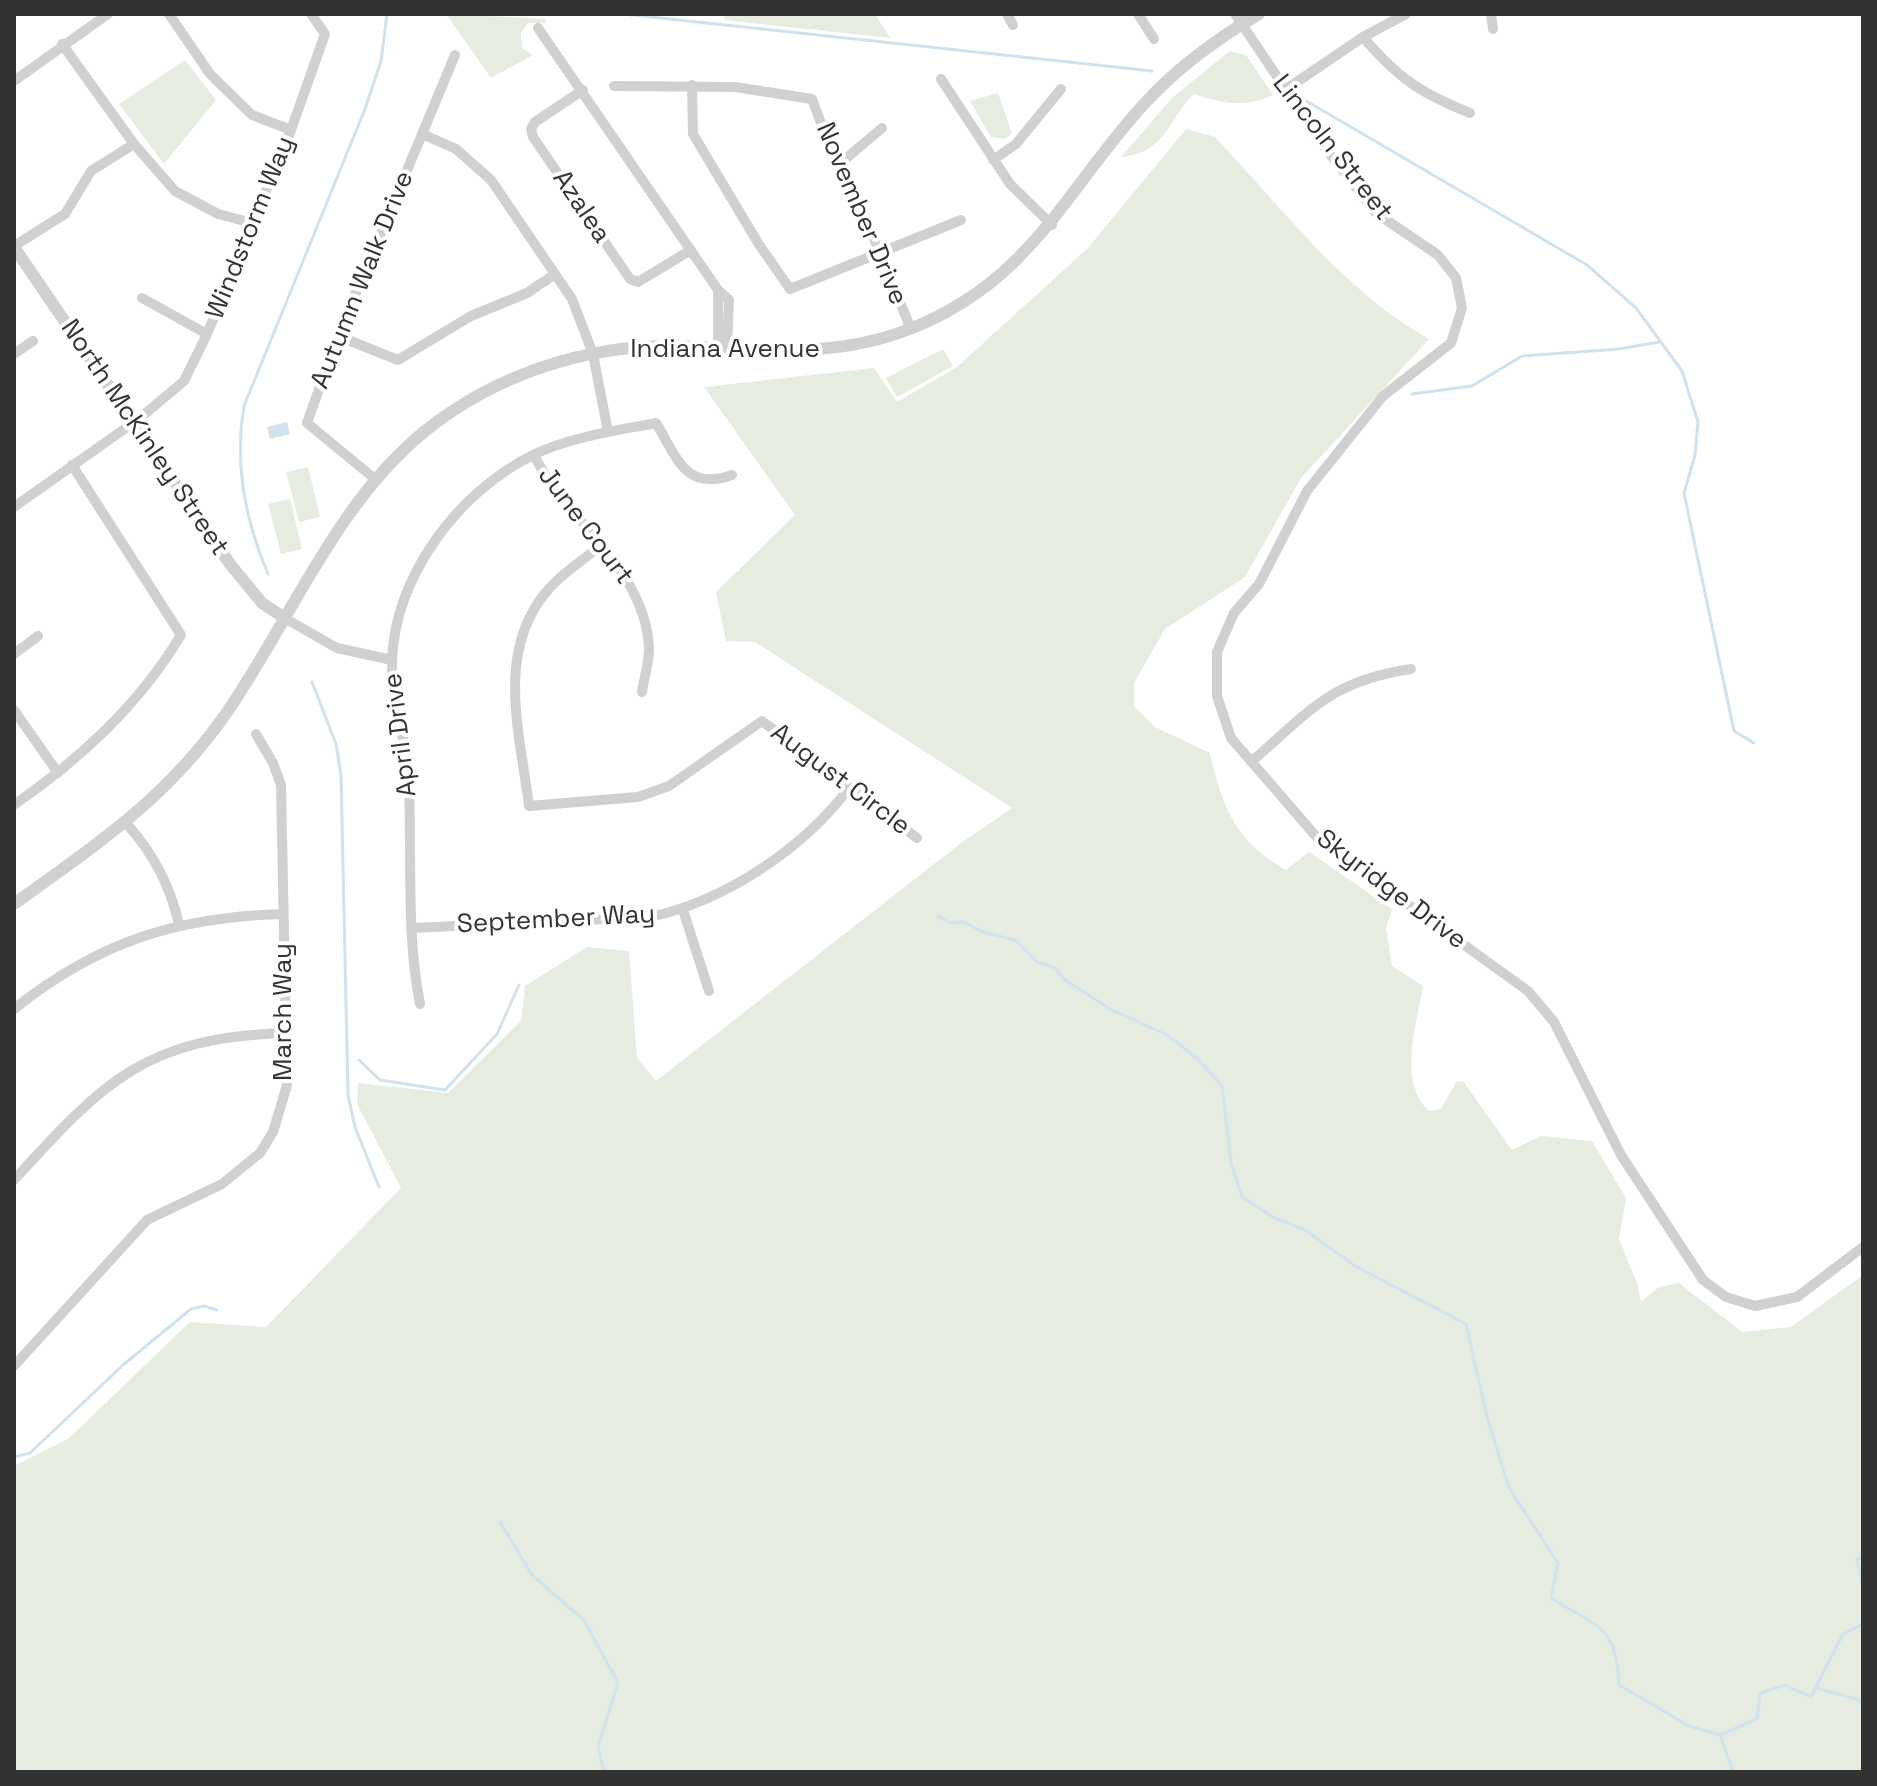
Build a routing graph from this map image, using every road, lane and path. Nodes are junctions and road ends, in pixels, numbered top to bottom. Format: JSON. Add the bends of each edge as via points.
{"nodes":[{"id":1,"x":108,"y":14,"type":"edge"},
{"id":2,"x":169,"y":14,"type":"edge"},
{"id":3,"x":311,"y":14,"type":"edge"},
{"id":4,"x":1007,"y":14,"type":"edge"},
{"id":5,"x":1138,"y":14,"type":"edge"},
{"id":6,"x":1259,"y":14,"type":"edge"},
{"id":7,"x":1406,"y":14,"type":"edge"},
{"id":8,"x":1491,"y":14,"type":"edge"},
{"id":9,"x":1239,"y":19,"type":"edge"},
{"id":10,"x":1013,"y":25,"type":"dead end"},
{"id":11,"x":538,"y":28,"type":"dead end"},
{"id":12,"x":1493,"y":29,"type":"dead end"},
{"id":13,"x":1363,"y":37,"type":"junction"},
{"id":14,"x":1154,"y":39,"type":"dead end"},
{"id":15,"x":62,"y":44,"type":"junction"},
{"id":16,"x":455,"y":55,"type":"dead end"},
{"id":17,"x":941,"y":79,"type":"dead end"},
{"id":18,"x":14,"y":81,"type":"edge"},
{"id":19,"x":692,"y":85,"type":"junction"},
{"id":20,"x":614,"y":86,"type":"dead end"},
{"id":21,"x":1061,"y":89,"type":"dead end"},
{"id":22,"x":583,"y":90,"type":"junction"},
{"id":23,"x":1285,"y":90,"type":"junction"},
{"id":24,"x":1470,"y":113,"type":"dead end"},
{"id":25,"x":882,"y":128,"type":"dead end"},
{"id":26,"x":291,"y":130,"type":"junction"},
{"id":27,"x":422,"y":134,"type":"junction"},
{"id":28,"x":134,"y":144,"type":"junction"},
{"id":29,"x":993,"y":160,"type":"junction"},
{"id":30,"x":837,"y":166,"type":"junction"},
{"id":31,"x":961,"y":220,"type":"dead end"},
{"id":32,"x":252,"y":223,"type":"junction"},
{"id":33,"x":1052,"y":225,"type":"junction"},
{"id":34,"x":14,"y":247,"type":"edge"},
{"id":35,"x":691,"y":250,"type":"junction"},
{"id":36,"x":881,"y":252,"type":"junction"},
{"id":37,"x":555,"y":274,"type":"junction"},
{"id":38,"x":142,"y":298,"type":"dead end"},
{"id":39,"x":1462,"y":308,"type":"joint"},
{"id":40,"x":911,"y":329,"type":"junction"},
{"id":41,"x":207,"y":334,"type":"junction"},
{"id":42,"x":338,"y":336,"type":"junction"},
{"id":43,"x":33,"y":341,"type":"dead end"},
{"id":44,"x":722,"y":349,"type":"junction"},
{"id":45,"x":14,"y":354,"type":"edge"},
{"id":46,"x":593,"y":354,"type":"junction"},
{"id":47,"x":134,"y":422,"type":"junction"},
{"id":48,"x":608,"y":432,"type":"junction"},
{"id":49,"x":534,"y":455,"type":"junction"},
{"id":50,"x":72,"y":465,"type":"junction"},
{"id":51,"x":732,"y":475,"type":"dead end"},
{"id":52,"x":375,"y":479,"type":"junction"},
{"id":53,"x":14,"y":507,"type":"edge"},
{"id":54,"x":599,"y":547,"type":"junction"},
{"id":55,"x":286,"y":619,"type":"junction"},
{"id":56,"x":38,"y":636,"type":"dead end"},
{"id":57,"x":14,"y":654,"type":"edge"},
{"id":58,"x":392,"y":660,"type":"junction"},
{"id":59,"x":1411,"y":669,"type":"dead end"},
{"id":60,"x":642,"y":692,"type":"dead end"},
{"id":61,"x":14,"y":710,"type":"edge"},
{"id":62,"x":256,"y":734,"type":"dead end"},
{"id":63,"x":1251,"y":762,"type":"junction"},
{"id":64,"x":58,"y":773,"type":"junction"},
{"id":65,"x":849,"y":788,"type":"junction"},
{"id":66,"x":14,"y":805,"type":"edge"},
{"id":67,"x":127,"y":824,"type":"junction"},
{"id":68,"x":917,"y":838,"type":"dead end"},
{"id":69,"x":14,"y":904,"type":"edge"},
{"id":70,"x":683,"y":910,"type":"junction"},
{"id":71,"x":283,"y":914,"type":"junction"},
{"id":72,"x":179,"y":924,"type":"junction"},
{"id":73,"x":412,"y":928,"type":"junction"},
{"id":74,"x":709,"y":991,"type":"dead end"},
{"id":75,"x":420,"y":1004,"type":"dead end"},
{"id":76,"x":14,"y":1009,"type":"edge"},
{"id":77,"x":286,"y":1033,"type":"junction"},
{"id":78,"x":14,"y":1180,"type":"edge"},
{"id":79,"x":1863,"y":1247,"type":"edge"},
{"id":80,"x":14,"y":1366,"type":"edge"}],
"edges":[{"from":1,"to":15,"type":"street"},
{"from":2,"to":26,"type":"street","via":[[210,74],[252,115]]},
{"from":3,"to":26,"type":"street","name":"Windstorm Way","via":[[325,34]]},
{"from":4,"to":10,"type":"street"},
{"from":5,"to":14,"type":"street"},
{"from":6,"to":9,"type":"street","name":"Indiana Avenue"},
{"from":7,"to":13,"type":"street"},
{"from":8,"to":12,"type":"street"},
{"from":9,"to":23,"type":"street","name":"Lincoln Street"},
{"from":9,"to":33,"type":"street","name":"Indiana Avenue","via":[[1146,102]]},
{"from":11,"to":22,"type":"street"},
{"from":13,"to":23,"type":"street"},
{"from":13,"to":24,"type":"street","via":[[1394,73]]},
{"from":15,"to":18,"type":"street"},
{"from":15,"to":28,"type":"street"},
{"from":16,"to":27,"type":"street","name":"Autumn Walk Drive"},
{"from":17,"to":29,"type":"street"},
{"from":19,"to":20,"type":"street"},
{"from":19,"to":30,"type":"street","name":"November Drive","via":[[812,99]]},
{"from":19,"to":36,"type":"street","via":[[693,134],[790,289]]},
{"from":21,"to":29,"type":"street","via":[[1016,144]]},
{"from":22,"to":35,"type":"street"},
{"from":22,"to":35,"type":"street","name":"Azalea","via":[[533,125],[533,137],[634,281],[648,279]]},
{"from":23,"to":39,"type":"street","name":"Lincoln Street","via":[[1376,213],[1438,255],[1456,278]]},
{"from":25,"to":30,"type":"street"},
{"from":26,"to":32,"type":"street","name":"Windstorm Way"},
{"from":27,"to":37,"type":"street","via":[[474,162]]},
{"from":27,"to":42,"type":"street","name":"Autumn Walk Drive"},
{"from":28,"to":32,"type":"street","via":[[175,191],[218,214]]},
{"from":28,"to":34,"type":"street","via":[[91,171],[65,214]]},
{"from":29,"to":33,"type":"street","via":[[1025,202]]},
{"from":30,"to":36,"type":"street","name":"November Drive"},
{"from":31,"to":36,"type":"street"},
{"from":32,"to":41,"type":"street","name":"Windstorm Way"},
{"from":33,"to":40,"type":"street","name":"Indiana Avenue","via":[[982,291]]},
{"from":34,"to":47,"type":"street","name":"North McKinley Street"},
{"from":35,"to":44,"type":"street","via":[[718,290]]},
{"from":36,"to":40,"type":"street","name":"November Drive"},
{"from":37,"to":42,"type":"street","via":[[398,360]]},
{"from":37,"to":46,"type":"street","via":[[572,299]]},
{"from":38,"to":41,"type":"street"},
{"from":39,"to":63,"type":"street","name":"Skyridge Drive","via":[[1451,343],[1383,396],[1349,434],[1307,491],[1259,584],[1234,613],[1217,652],[1217,696],[1231,738]]},
{"from":40,"to":44,"type":"street","name":"Indiana Avenue","via":[[875,342],[820,351]]},
{"from":41,"to":47,"type":"street","name":"Windstorm Way","via":[[184,381]]},
{"from":42,"to":52,"type":"street","name":"Autumn Walk Drive","via":[[307,423]]},
{"from":43,"to":45,"type":"street"},
{"from":44,"to":46,"type":"street","name":"Indiana Avenue","via":[[646,347]]},
{"from":46,"to":48,"type":"street"},
{"from":46,"to":52,"type":"street","name":"Indiana Avenue","via":[[535,369],[473,398],[423,432]]},
{"from":47,"to":50,"type":"street","name":"Windstorm Way"},
{"from":47,"to":55,"type":"street","name":"North McKinley Street","via":[[230,564],[262,603]]},
{"from":48,"to":49,"type":"street","name":"April Drive"},
{"from":48,"to":51,"type":"street","name":"April Drive","via":[[656,423],[687,473],[709,481]]},
{"from":49,"to":54,"type":"street","name":"June Court","via":[[552,489]]},
{"from":49,"to":58,"type":"street","name":"April Drive","via":[[473,497],[430,549],[398,620]]},
{"from":50,"to":53,"type":"street","name":"Windstorm Way"},
{"from":50,"to":64,"type":"street","via":[[181,635],[125,712]]},
{"from":52,"to":55,"type":"street","name":"Indiana Avenue"},
{"from":54,"to":60,"type":"street","name":"June Court","via":[[638,599],[649,652]]},
{"from":54,"to":65,"type":"street","name":"August Circle","via":[[549,589],[521,634],[514,688],[529,806],[638,797],[669,786],[762,721]]},
{"from":55,"to":58,"type":"street","via":[[337,648]]},
{"from":55,"to":67,"type":"street","name":"Indiana Avenue","via":[[203,745]]},
{"from":56,"to":57,"type":"street"},
{"from":58,"to":73,"type":"street","name":"April Drive","via":[[409,782]]},
{"from":59,"to":63,"type":"street","via":[[1371,675],[1334,690]]},
{"from":61,"to":64,"type":"street"},
{"from":62,"to":71,"type":"street","name":"March Way","via":[[281,785]]},
{"from":63,"to":79,"type":"street","name":"Skyridge Drive","via":[[1320,841],[1528,991],[1554,1022],[1621,1155],[1703,1280],[1726,1297],[1755,1306],[1797,1297]]},
{"from":64,"to":66,"type":"street"},
{"from":65,"to":68,"type":"street","name":"August Circle"},
{"from":65,"to":70,"type":"street","name":"September Way","via":[[808,834],[744,878]]},
{"from":67,"to":69,"type":"street","name":"Indiana Avenue"},
{"from":67,"to":72,"type":"street","via":[[155,857]]},
{"from":70,"to":73,"type":"street","name":"September Way","via":[[650,917]]},
{"from":70,"to":74,"type":"street"},
{"from":71,"to":72,"type":"street"},
{"from":71,"to":77,"type":"street","name":"March Way"},
{"from":72,"to":76,"type":"street","via":[[81,962]]},
{"from":73,"to":75,"type":"street","name":"April Drive"},
{"from":77,"to":78,"type":"street","via":[[211,1038],[142,1064],[88,1101]]},
{"from":77,"to":80,"type":"street","name":"March Way","via":[[287,1085],[273,1132],[260,1153],[222,1184],[147,1220]]}]}
